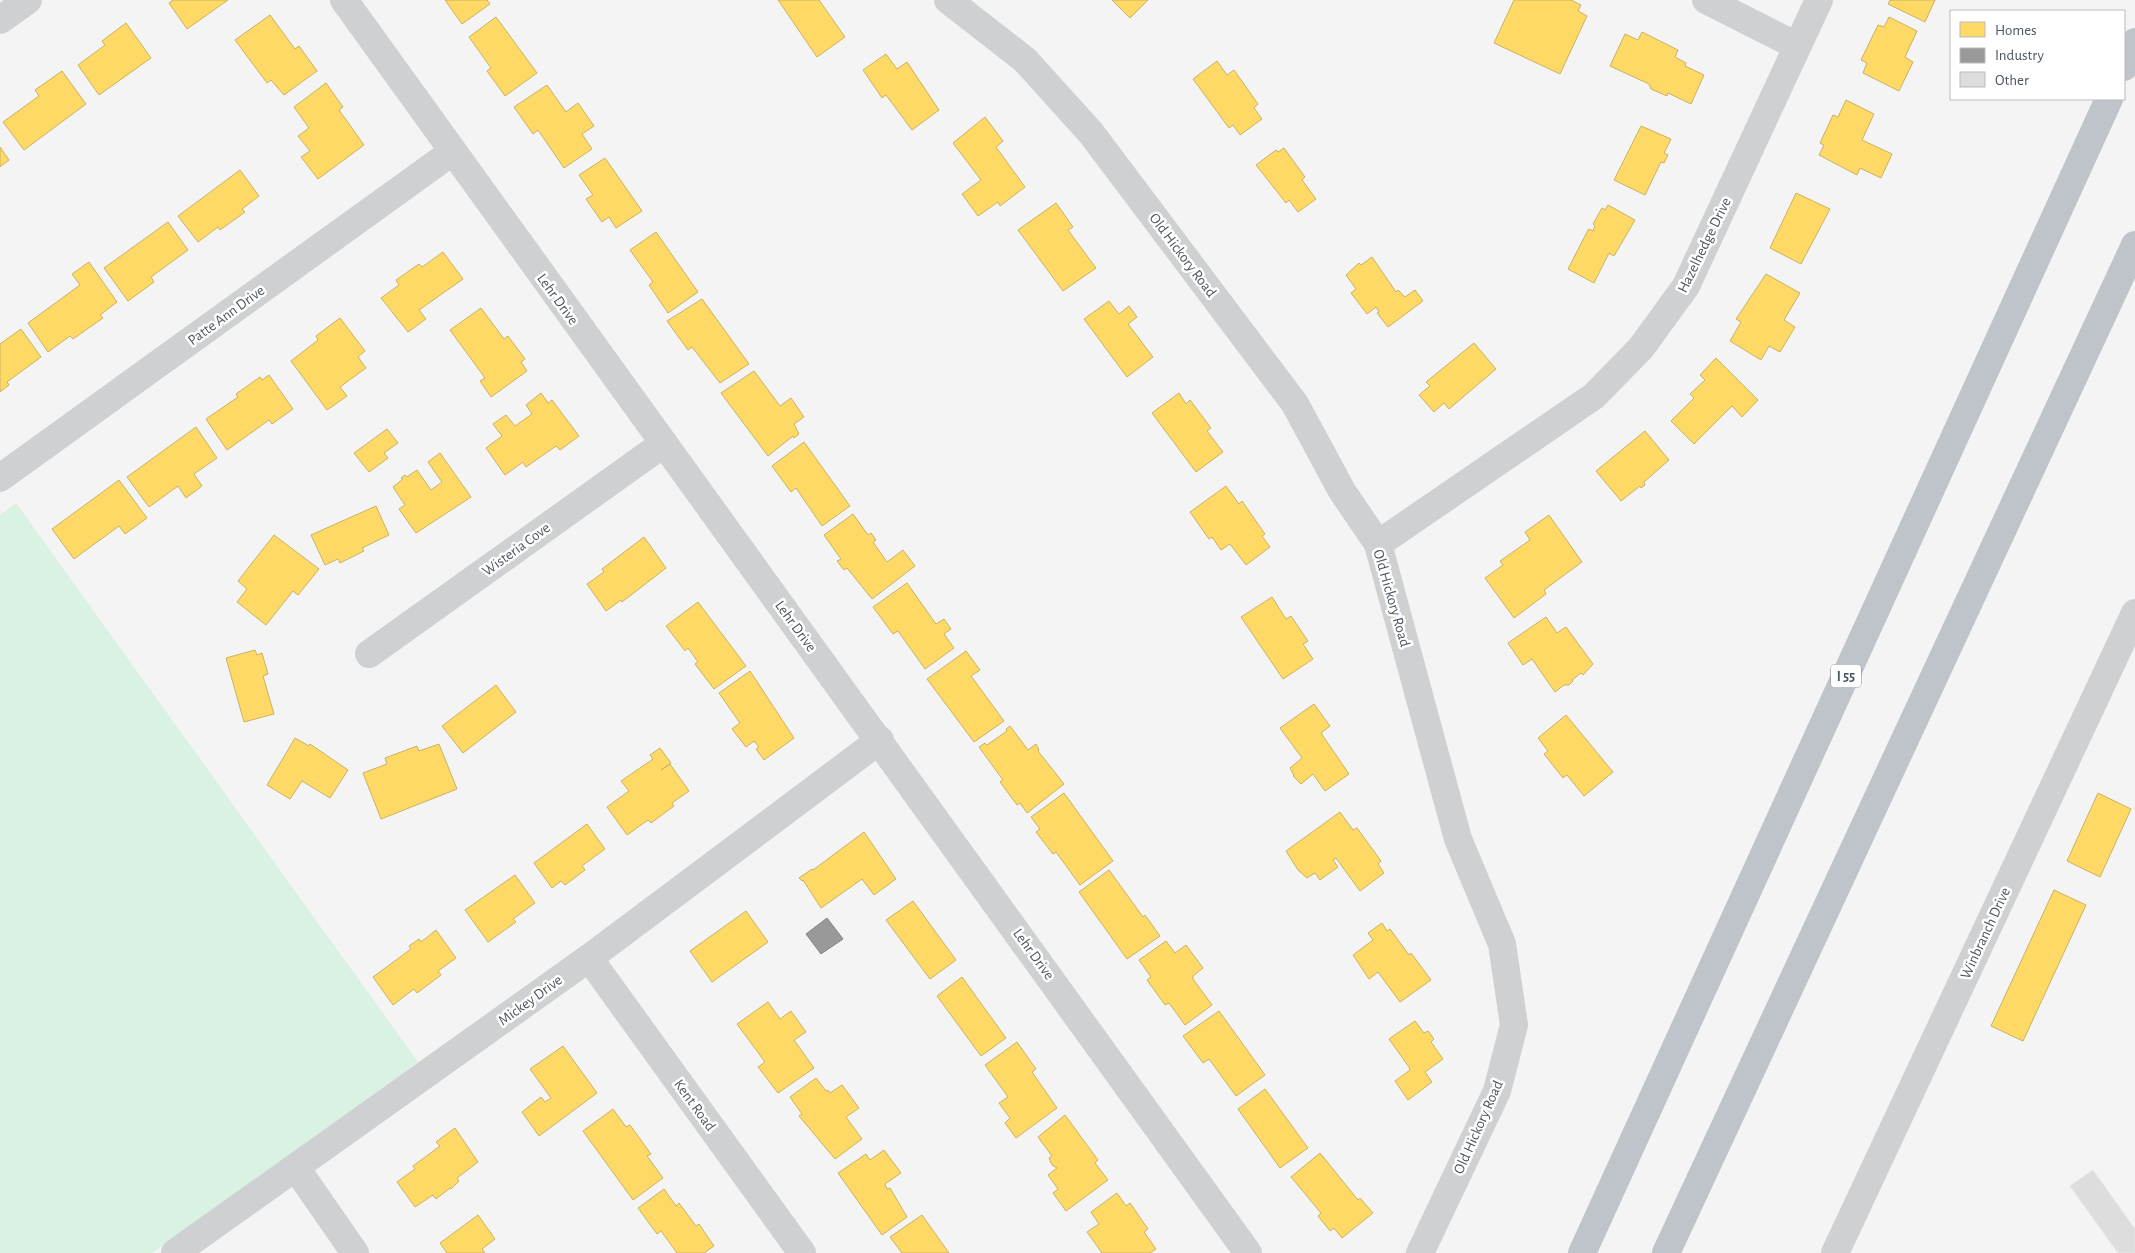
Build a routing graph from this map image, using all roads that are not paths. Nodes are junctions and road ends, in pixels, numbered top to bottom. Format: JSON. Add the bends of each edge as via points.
{"nodes":[{"id":1,"x":28,"y":0,"type":"edge"},
{"id":2,"x":344,"y":0,"type":"edge"},
{"id":3,"x":948,"y":0,"type":"edge"},
{"id":4,"x":1706,"y":0,"type":"edge"},
{"id":5,"x":1819,"y":0,"type":"edge"},
{"id":6,"x":0,"y":20,"type":"edge"},
{"id":7,"x":2135,"y":42,"type":"edge"},
{"id":8,"x":1798,"y":46,"type":"junction"},
{"id":9,"x":2125,"y":65,"type":"edge"},
{"id":10,"x":2109,"y":100,"type":"edge"},
{"id":11,"x":452,"y":152,"type":"junction"},
{"id":12,"x":2135,"y":245,"type":"edge"},
{"id":13,"x":663,"y":444,"type":"junction"},
{"id":14,"x":0,"y":478,"type":"edge"},
{"id":15,"x":1378,"y":544,"type":"junction"},
{"id":16,"x":2134,"y":616,"type":"edge"},
{"id":17,"x":369,"y":654,"type":"dead end"},
{"id":18,"x":880,"y":740,"type":"junction"},
{"id":19,"x":589,"y":958,"type":"junction"},
{"id":20,"x":296,"y":1168,"type":"junction"},
{"id":21,"x":175,"y":1253,"type":"edge"},
{"id":22,"x":355,"y":1253,"type":"edge"},
{"id":23,"x":802,"y":1253,"type":"edge"},
{"id":24,"x":1248,"y":1253,"type":"edge"},
{"id":25,"x":1420,"y":1253,"type":"edge"},
{"id":26,"x":1582,"y":1253,"type":"edge"},
{"id":27,"x":1666,"y":1253,"type":"edge"},
{"id":28,"x":1835,"y":1253,"type":"edge"}],
"edges":[{"from":1,"to":6,"type":"street"},
{"from":2,"to":11,"type":"street","name":"Lehr Drive"},
{"from":3,"to":15,"type":"street","name":"Old Hickory Road","via":[[1025,60],[1091,133],[1295,404],[1342,491]]},
{"from":4,"to":8,"type":"street"},
{"from":5,"to":8,"type":"street","name":"Hazelhedge Drive"},
{"from":7,"to":9,"type":"highway"},
{"from":8,"to":15,"type":"street","name":"Hazelhedge Drive","via":[[1686,286],[1641,348],[1594,396]]},
{"from":10,"to":26,"type":"highway","number":"I 55"},
{"from":11,"to":13,"type":"street","name":"Lehr Drive"},
{"from":11,"to":14,"type":"street","name":"Patte Ann Drive"},
{"from":12,"to":27,"type":"highway"},
{"from":13,"to":17,"type":"street","name":"Wisteria Cove"},
{"from":13,"to":18,"type":"street","name":"Lehr Drive"},
{"from":15,"to":25,"type":"street","name":"Old Hickory Road","via":[[1458,839],[1502,944],[1514,1025],[1498,1091]]},
{"from":16,"to":28,"type":"street","name":"Winbranch Drive"},
{"from":18,"to":19,"type":"street","name":"Mickey Drive"},
{"from":18,"to":24,"type":"street","name":"Lehr Drive"},
{"from":19,"to":20,"type":"street","name":"Mickey Drive"},
{"from":19,"to":23,"type":"street","name":"Kent Road"},
{"from":20,"to":21,"type":"street","name":"Mickey Drive"},
{"from":20,"to":22,"type":"street"}]}
